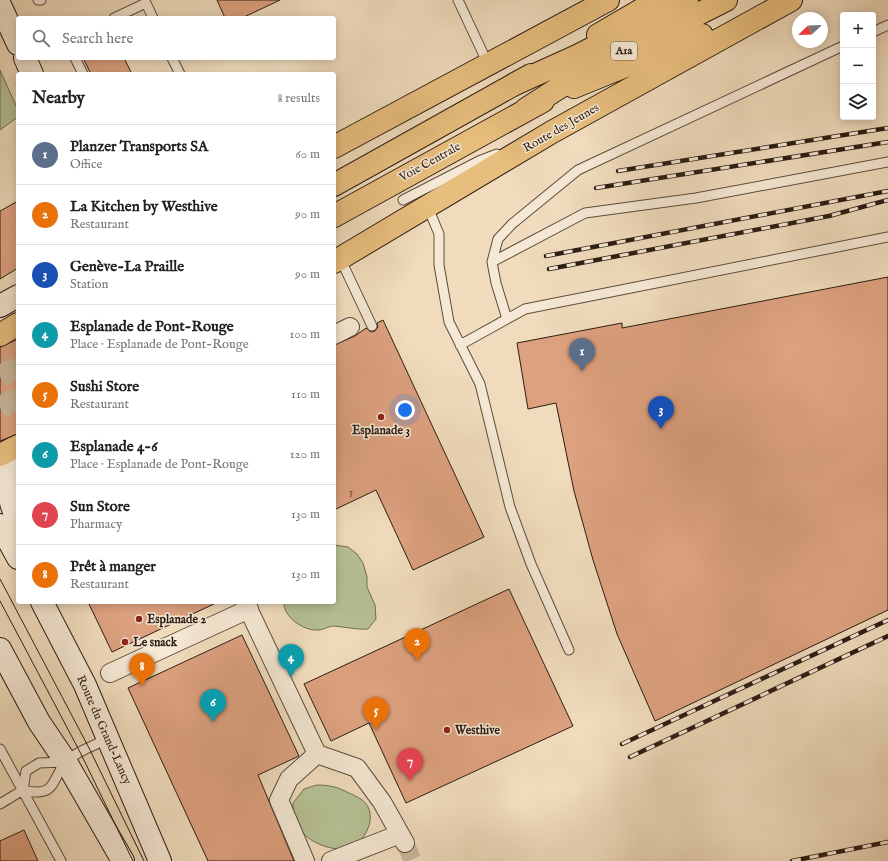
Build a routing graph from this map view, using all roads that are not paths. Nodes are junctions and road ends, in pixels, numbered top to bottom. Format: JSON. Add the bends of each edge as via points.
{"nodes":[{"id":1,"x":38,"y":0,"type":"edge"},
{"id":2,"x":41,"y":0,"type":"edge"},
{"id":3,"x":458,"y":0,"type":"edge"},
{"id":4,"x":608,"y":0,"type":"edge"},
{"id":5,"x":658,"y":0,"type":"edge"},
{"id":6,"x":686,"y":0,"type":"edge"},
{"id":7,"x":726,"y":0,"type":"edge"},
{"id":8,"x":791,"y":0,"type":"edge"},
{"id":9,"x":0,"y":5,"type":"edge"},
{"id":10,"x":118,"y":16,"type":"edge"},
{"id":11,"x":152,"y":16,"type":"edge"},
{"id":12,"x":888,"y":26,"type":"edge"},
{"id":13,"x":876,"y":31,"type":"edge"},
{"id":14,"x":16,"y":40,"type":"edge"},
{"id":15,"x":840,"y":47,"type":"edge"},
{"id":16,"x":76,"y":60,"type":"edge"},
{"id":17,"x":173,"y":60,"type":"edge"},
{"id":18,"x":488,"y":64,"type":"junction"},
{"id":19,"x":82,"y":72,"type":"edge"},
{"id":20,"x":179,"y":72,"type":"edge"},
{"id":21,"x":515,"y":84,"type":"junction"},
{"id":22,"x":526,"y":109,"type":"junction"},
{"id":23,"x":552,"y":132,"type":"junction"},
{"id":24,"x":336,"y":146,"type":"edge"},
{"id":25,"x":888,"y":162,"type":"edge"},
{"id":26,"x":336,"y":184,"type":"edge"},
{"id":27,"x":403,"y":200,"type":"dead end"},
{"id":28,"x":428,"y":205,"type":"junction"},
{"id":29,"x":336,"y":215,"type":"edge"},
{"id":30,"x":888,"y":237,"type":"edge"},
{"id":31,"x":337,"y":260,"type":"edge"},
{"id":32,"x":492,"y":262,"type":"junction"},
{"id":33,"x":16,"y":297,"type":"edge"},
{"id":34,"x":0,"y":306,"type":"edge"},
{"id":35,"x":508,"y":319,"type":"junction"},
{"id":36,"x":16,"y":325,"type":"edge"},
{"id":37,"x":372,"y":326,"type":"dead end"},
{"id":38,"x":350,"y":327,"type":"dead end"},
{"id":39,"x":336,"y":334,"type":"edge"},
{"id":40,"x":0,"y":335,"type":"edge"},
{"id":41,"x":460,"y":345,"type":"junction"},
{"id":42,"x":10,"y":450,"type":"edge"},
{"id":43,"x":16,"y":516,"type":"edge"},
{"id":44,"x":0,"y":525,"type":"edge"},
{"id":45,"x":16,"y":554,"type":"edge"},
{"id":46,"x":43,"y":604,"type":"edge"},
{"id":47,"x":50,"y":604,"type":"edge"},
{"id":48,"x":247,"y":606,"type":"edge"},
{"id":49,"x":58,"y":631,"type":"junction"},
{"id":50,"x":0,"y":649,"type":"edge"},
{"id":51,"x":569,"y":650,"type":"dead end"},
{"id":52,"x":110,"y":673,"type":"dead end"},
{"id":53,"x":107,"y":739,"type":"junction"},
{"id":54,"x":0,"y":749,"type":"edge"},
{"id":55,"x":317,"y":754,"type":"junction"},
{"id":56,"x":66,"y":762,"type":"junction"},
{"id":57,"x":23,"y":790,"type":"junction"},
{"id":58,"x":0,"y":804,"type":"edge"},
{"id":59,"x":61,"y":861,"type":"edge"},
{"id":60,"x":123,"y":861,"type":"edge"},
{"id":61,"x":160,"y":861,"type":"edge"},
{"id":62,"x":306,"y":861,"type":"edge"},
{"id":63,"x":331,"y":861,"type":"edge"}],
"edges":[{"from":1,"to":2,"type":"lane"},
{"from":3,"to":18,"type":"lane"},
{"from":4,"to":18,"type":"main road"},
{"from":5,"to":21,"type":"main road"},
{"from":6,"to":21,"type":"main road","via":[[577,56]]},
{"from":7,"to":22,"type":"main road","number":"A1a","via":[[582,73]]},
{"from":8,"to":22,"type":"main road","via":[[581,84]]},
{"from":8,"to":23,"type":"main road","name":"Route des Jeunes"},
{"from":9,"to":14,"type":"main road"},
{"from":10,"to":11,"type":"lane","via":[[146,3]]},
{"from":12,"to":13,"type":"lane"},
{"from":15,"to":32,"type":"lane","via":[[578,170],[512,224],[498,239]]},
{"from":16,"to":19,"type":"lane"},
{"from":17,"to":20,"type":"lane"},
{"from":18,"to":24,"type":"main road"},
{"from":21,"to":26,"type":"main road"},
{"from":22,"to":29,"type":"main road","name":"Voie Centrale"},
{"from":23,"to":27,"type":"lane","via":[[479,161]]},
{"from":23,"to":28,"type":"main road","name":"Route des Jeunes"},
{"from":25,"to":32,"type":"lane","via":[[696,198],[585,213]]},
{"from":28,"to":31,"type":"main road","name":"Route des Jeunes"},
{"from":28,"to":41,"type":"lane","via":[[439,234],[439,266],[449,322]]},
{"from":30,"to":35,"type":"lane","via":[[525,309]]},
{"from":31,"to":37,"type":"lane"},
{"from":32,"to":35,"type":"lane"},
{"from":33,"to":34,"type":"main road"},
{"from":35,"to":41,"type":"lane"},
{"from":36,"to":40,"type":"main road"},
{"from":38,"to":39,"type":"street"},
{"from":41,"to":51,"type":"lane","via":[[480,384],[510,507],[531,564]]},
{"from":42,"to":43,"type":"main road","via":[[7,488]]},
{"from":44,"to":45,"type":"main road"},
{"from":46,"to":49,"type":"main road","name":"Route du Grand-Lancy"},
{"from":47,"to":49,"type":"main road"},
{"from":48,"to":52,"type":"street"},
{"from":48,"to":55,"type":"street"},
{"from":49,"to":53,"type":"main road","name":"Route du Grand-Lancy","via":[[85,685]]},
{"from":50,"to":56,"type":"main road","via":[[39,722]]},
{"from":53,"to":56,"type":"lane"},
{"from":53,"to":61,"type":"main road","name":"Route du Grand-Lancy"},
{"from":54,"to":57,"type":"lane"},
{"from":55,"to":62,"type":"street","via":[[289,778],[279,800]]},
{"from":55,"to":63,"type":"street","via":[[357,768],[382,802],[403,838]]},
{"from":56,"to":57,"type":"lane","via":[[52,786],[35,793]]},
{"from":56,"to":57,"type":"lane","via":[[39,763],[26,771]]},
{"from":56,"to":60,"type":"main road"},
{"from":57,"to":58,"type":"lane"},
{"from":57,"to":59,"type":"lane"}]}
